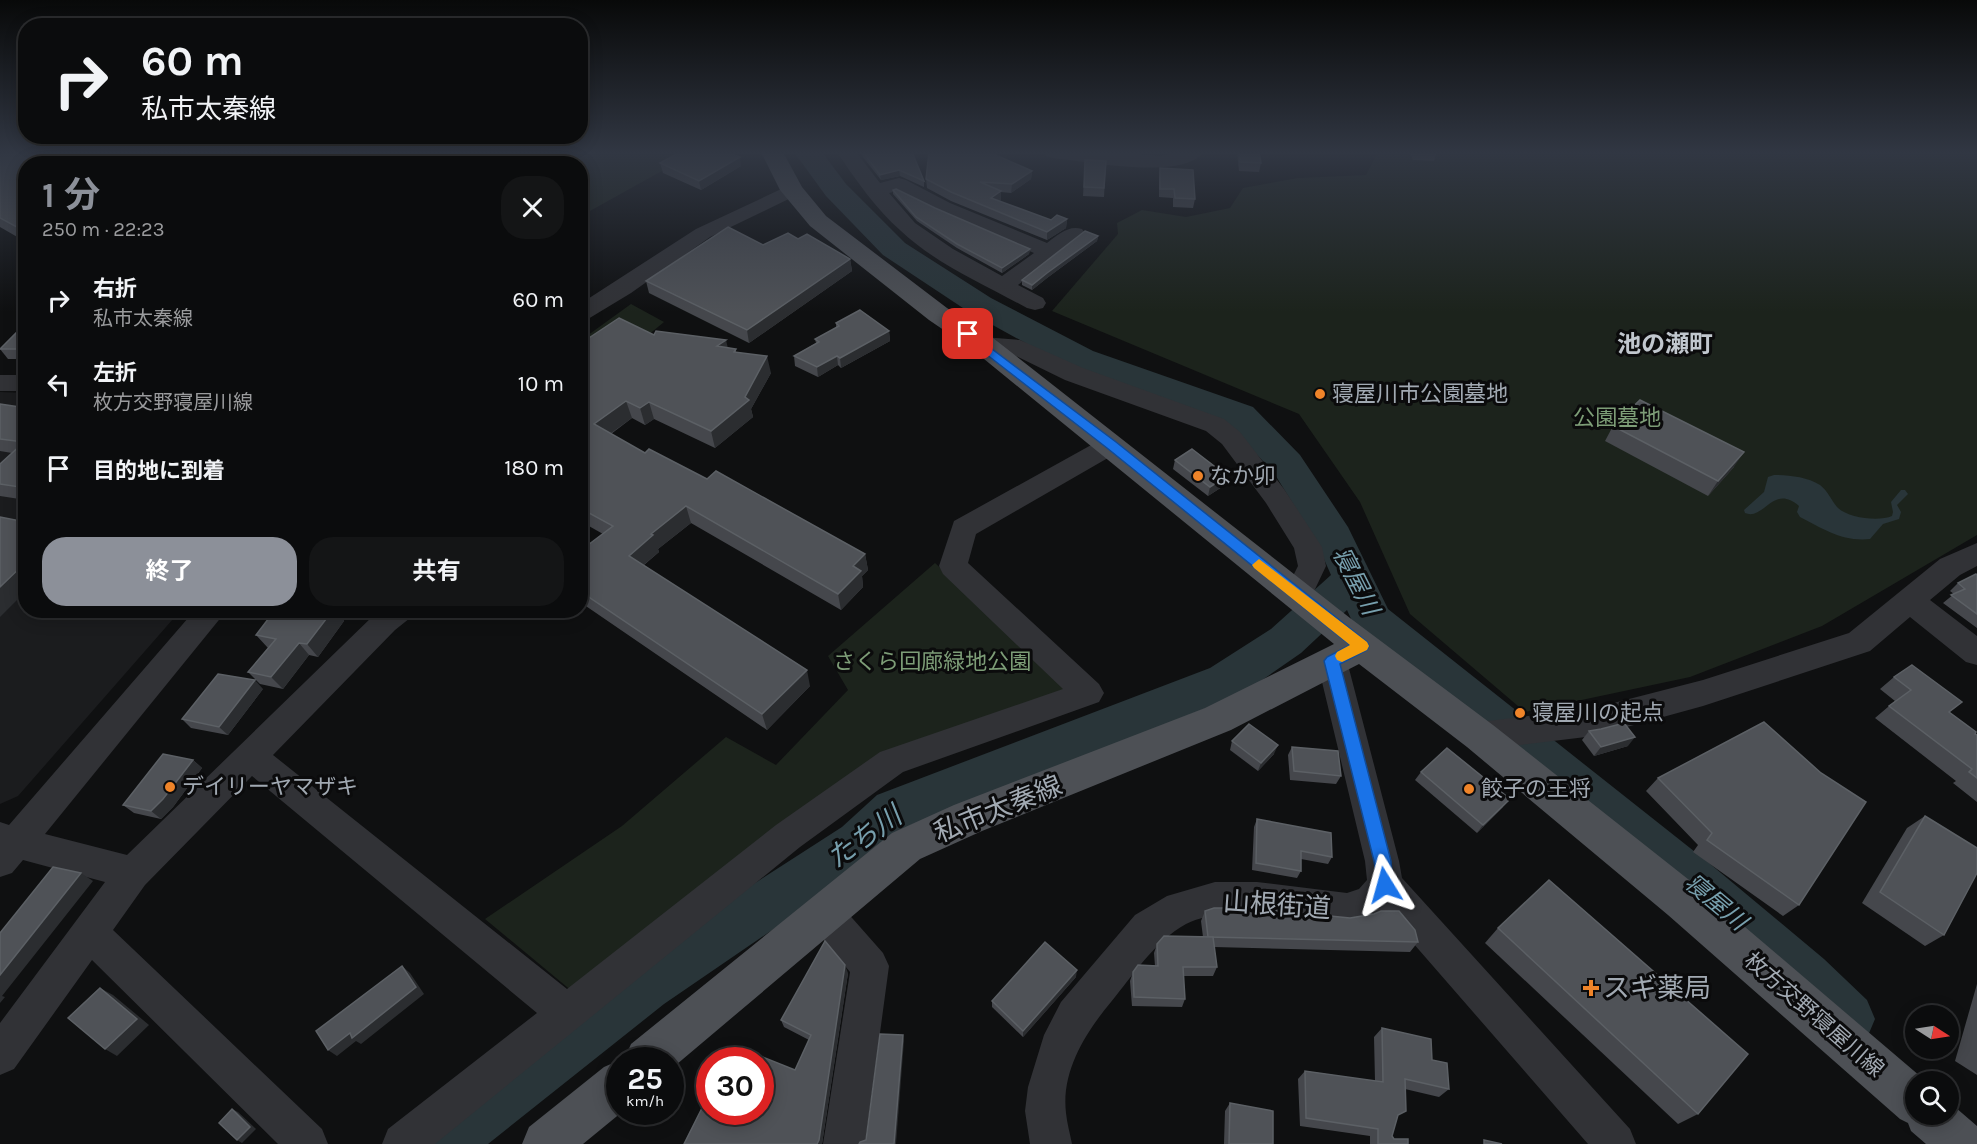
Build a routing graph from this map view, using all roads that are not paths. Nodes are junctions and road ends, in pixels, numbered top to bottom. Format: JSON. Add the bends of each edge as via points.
{"nodes":[{"id":1,"x":760,"y":205,"type":"edge"},
{"id":2,"x":806,"y":205,"type":"edge"},
{"id":3,"x":889,"y":205,"type":"edge"},
{"id":4,"x":940,"y":205,"type":"edge"},
{"id":5,"x":1075,"y":232,"type":"dead end"},
{"id":6,"x":1049,"y":252,"type":"junction"},
{"id":7,"x":1004,"y":285,"type":"junction"},
{"id":8,"x":588,"y":302,"type":"edge"},
{"id":9,"x":1035,"y":303,"type":"dead end"},
{"id":10,"x":983,"y":344,"type":"junction"},
{"id":11,"x":0,"y":383,"type":"edge"},
{"id":12,"x":18,"y":383,"type":"edge"},
{"id":13,"x":1111,"y":445,"type":"junction"},
{"id":14,"x":1977,"y":554,"type":"edge"},
{"id":15,"x":1300,"y":597,"type":"junction"},
{"id":16,"x":1911,"y":600,"type":"junction"},
{"id":17,"x":206,"y":618,"type":"edge"},
{"id":18,"x":390,"y":618,"type":"edge"},
{"id":19,"x":1344,"y":645,"type":"junction"},
{"id":20,"x":1977,"y":653,"type":"edge"},
{"id":21,"x":1501,"y":733,"type":"junction"},
{"id":22,"x":251,"y":756,"type":"junction"},
{"id":23,"x":5,"y":847,"type":"edge"},
{"id":24,"x":133,"y":873,"type":"junction"},
{"id":25,"x":1385,"y":885,"type":"junction"},
{"id":26,"x":825,"y":914,"type":"junction"},
{"id":27,"x":90,"y":933,"type":"junction"},
{"id":28,"x":566,"y":1012,"type":"junction"},
{"id":29,"x":663,"y":1047,"type":"edge"},
{"id":30,"x":0,"y":1055,"type":"edge"},
{"id":31,"x":1905,"y":1093,"type":"edge"},
{"id":32,"x":606,"y":1095,"type":"edge"},
{"id":33,"x":1941,"y":1125,"type":"edge"},
{"id":34,"x":307,"y":1144,"type":"edge"},
{"id":35,"x":403,"y":1144,"type":"edge"},
{"id":36,"x":546,"y":1144,"type":"edge"},
{"id":37,"x":844,"y":1144,"type":"edge"},
{"id":38,"x":1051,"y":1144,"type":"edge"},
{"id":39,"x":1615,"y":1144,"type":"edge"},
{"id":40,"x":1962,"y":1144,"type":"edge"}],
"edges":[{"from":1,"to":8,"type":"street","via":[[703,233],[623,288]]},
{"from":2,"to":10,"type":"main road","name":"枚方交野寝屋川線","via":[[826,228]]},
{"from":3,"to":7,"type":"street","via":[[908,227],[945,254]]},
{"from":4,"to":6,"type":"street"},
{"from":5,"to":6,"type":"street"},
{"from":6,"to":7,"type":"street"},
{"from":7,"to":9,"type":"street"},
{"from":10,"to":13,"type":"main road","name":"枚方交野寝屋川線"},
{"from":10,"to":15,"type":"street","via":[[1012,345],[1074,374],[1215,425],[1244,454],[1308,547],[1312,566]]},
{"from":11,"to":12,"type":"street"},
{"from":13,"to":15,"type":"main road","name":"枚方交野寝屋川線"},
{"from":13,"to":28,"type":"street","via":[[964,528],[952,566],[1088,693],[892,762],[788,836]]},
{"from":14,"to":16,"type":"street","via":[[1950,567]]},
{"from":15,"to":19,"type":"main road","name":"枚方交野寝屋川線"},
{"from":16,"to":20,"type":"street"},
{"from":16,"to":21,"type":"street","via":[[1859,642],[1703,693],[1594,722]]},
{"from":17,"to":23,"type":"street"},
{"from":18,"to":22,"type":"street"},
{"from":19,"to":21,"type":"main road","name":"枚方交野寝屋川線"},
{"from":19,"to":25,"type":"street"},
{"from":19,"to":26,"type":"main road","name":"私市太秦線","via":[[1218,719],[906,846]]},
{"from":21,"to":31,"type":"main road","name":"枚方交野寝屋川線","via":[[1683,901]]},
{"from":22,"to":24,"type":"street"},
{"from":22,"to":28,"type":"street"},
{"from":23,"to":24,"type":"street"},
{"from":24,"to":27,"type":"street"},
{"from":25,"to":38,"type":"street","name":"山根街道","via":[[1371,902],[1347,910],[1257,899],[1215,899],[1180,908],[1148,928],[1075,1016],[1058,1049],[1045,1112]]},
{"from":25,"to":39,"type":"street"},
{"from":26,"to":29,"type":"main road","name":"私市太秦線"},
{"from":26,"to":37,"type":"street","via":[[870,966]]},
{"from":27,"to":30,"type":"street"},
{"from":27,"to":34,"type":"street"},
{"from":28,"to":35,"type":"street"},
{"from":32,"to":36,"type":"main road"},
{"from":33,"to":40,"type":"main road"}]}
